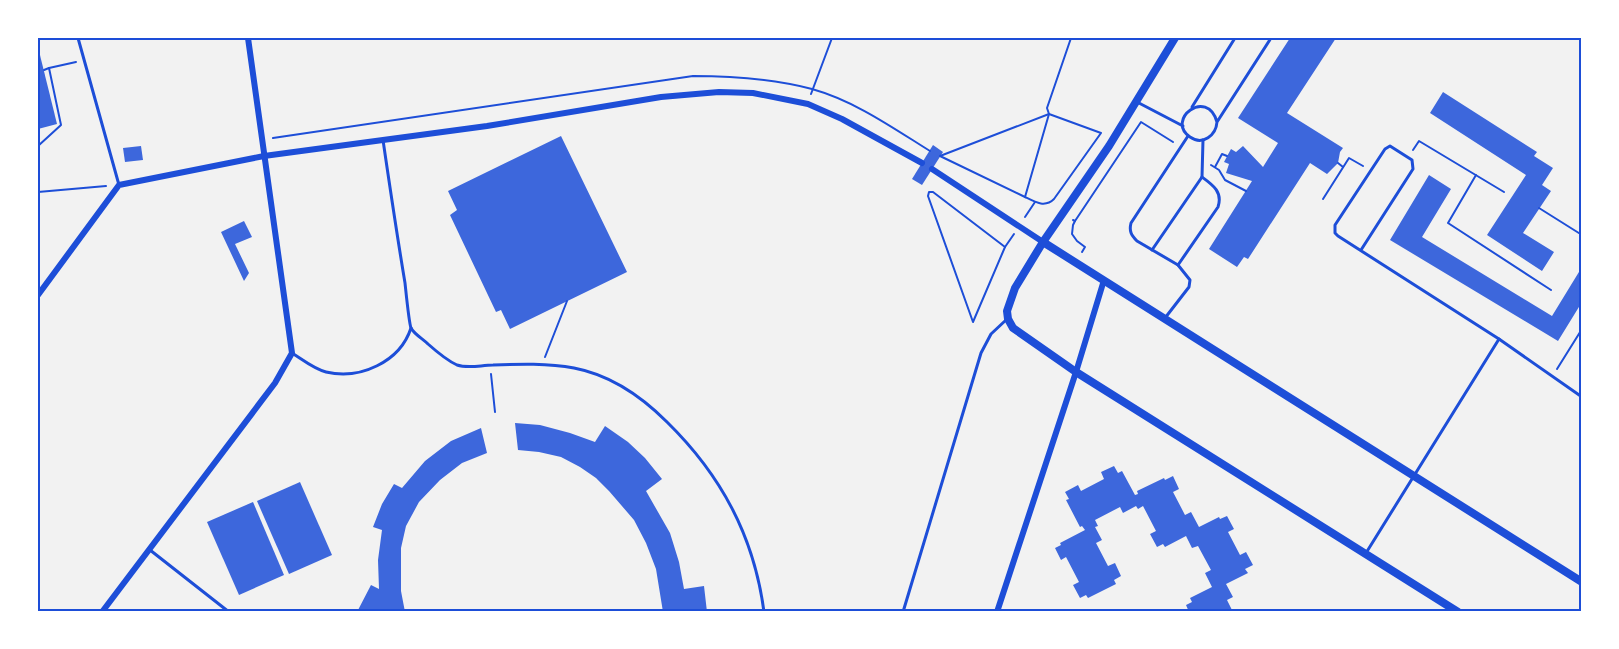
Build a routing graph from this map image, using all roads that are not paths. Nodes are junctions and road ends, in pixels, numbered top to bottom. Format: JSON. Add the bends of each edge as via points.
{"nodes":[{"id":1,"x":78,"y":38,"type":"edge"},
{"id":2,"x":248,"y":38,"type":"edge"},
{"id":3,"x":1175,"y":38,"type":"edge"},
{"id":4,"x":1235,"y":38,"type":"edge"},
{"id":5,"x":1271,"y":38,"type":"edge"},
{"id":6,"x":1136,"y":102,"type":"junction"},
{"id":7,"x":1191,"y":109,"type":"junction"},
{"id":8,"x":1217,"y":122,"type":"junction"},
{"id":9,"x":1183,"y":126,"type":"junction"},
{"id":10,"x":1188,"y":136,"type":"junction"},
{"id":11,"x":383,"y":140,"type":"junction"},
{"id":12,"x":1203,"y":140,"type":"junction"},
{"id":13,"x":264,"y":156,"type":"junction"},
{"id":14,"x":922,"y":163,"type":"dead end"},
{"id":15,"x":932,"y":169,"type":"dead end"},
{"id":16,"x":1202,"y":177,"type":"junction"},
{"id":17,"x":119,"y":185,"type":"junction"},
{"id":18,"x":1043,"y":242,"type":"junction"},
{"id":19,"x":1361,"y":249,"type":"junction"},
{"id":20,"x":1152,"y":250,"type":"junction"},
{"id":21,"x":1178,"y":265,"type":"junction"},
{"id":22,"x":1104,"y":280,"type":"junction"},
{"id":23,"x":38,"y":295,"type":"edge"},
{"id":24,"x":1165,"y":318,"type":"junction"},
{"id":25,"x":1008,"y":319,"type":"junction"},
{"id":26,"x":411,"y":328,"type":"junction"},
{"id":27,"x":1499,"y":339,"type":"junction"},
{"id":28,"x":292,"y":353,"type":"junction"},
{"id":29,"x":1076,"y":372,"type":"junction"},
{"id":30,"x":1581,"y":397,"type":"edge"},
{"id":31,"x":1414,"y":475,"type":"junction"},
{"id":32,"x":150,"y":549,"type":"junction"},
{"id":33,"x":1366,"y":553,"type":"junction"},
{"id":34,"x":1581,"y":582,"type":"edge"},
{"id":35,"x":102,"y":612,"type":"edge"},
{"id":36,"x":229,"y":612,"type":"edge"},
{"id":37,"x":764,"y":612,"type":"edge"},
{"id":38,"x":903,"y":612,"type":"edge"},
{"id":39,"x":997,"y":612,"type":"edge"},
{"id":40,"x":1458,"y":612,"type":"edge"}],
"edges":[{"from":1,"to":17,"type":"lane"},
{"from":2,"to":13,"type":"street"},
{"from":3,"to":6,"type":"street"},
{"from":4,"to":7,"type":"lane"},
{"from":5,"to":8,"type":"lane"},
{"from":6,"to":9,"type":"lane"},
{"from":6,"to":18,"type":"street"},
{"from":7,"to":8,"type":"lane","via":[[1207,108]]},
{"from":7,"to":9,"type":"lane","via":[[1184,116]]},
{"from":8,"to":12,"type":"lane","via":[[1214,132]]},
{"from":9,"to":10,"type":"lane"},
{"from":10,"to":12,"type":"lane"},
{"from":10,"to":20,"type":"lane","via":[[1131,223],[1132,237]]},
{"from":11,"to":13,"type":"street"},
{"from":11,"to":14,"type":"street","via":[[661,97],[753,93],[808,104]]},
{"from":11,"to":26,"type":"lane"},
{"from":12,"to":16,"type":"lane"},
{"from":13,"to":17,"type":"street"},
{"from":13,"to":28,"type":"street"},
{"from":15,"to":18,"type":"street"},
{"from":16,"to":20,"type":"lane"},
{"from":16,"to":21,"type":"lane","via":[[1214,186],[1220,202]]},
{"from":17,"to":23,"type":"street"},
{"from":18,"to":22,"type":"street"},
{"from":18,"to":25,"type":"street","via":[[1012,295]]},
{"from":19,"to":19,"type":"lane","via":[[1338,236],[1335,225],[1390,146],[1409,158],[1413,169]]},
{"from":19,"to":27,"type":"lane"},
{"from":20,"to":21,"type":"lane"},
{"from":21,"to":24,"type":"lane","via":[[1191,283]]},
{"from":22,"to":24,"type":"street"},
{"from":22,"to":29,"type":"street"},
{"from":24,"to":31,"type":"street"},
{"from":25,"to":29,"type":"street","via":[[1013,328]]},
{"from":25,"to":38,"type":"lane","via":[[991,334],[981,353]]},
{"from":26,"to":28,"type":"lane","via":[[398,352],[362,371],[328,372]]},
{"from":26,"to":37,"type":"lane","via":[[441,356],[457,365],[574,368],[613,381],[652,407],[692,447],[726,496],[762,591]]},
{"from":27,"to":30,"type":"lane"},
{"from":27,"to":31,"type":"lane"},
{"from":28,"to":32,"type":"street","via":[[275,383]]},
{"from":29,"to":33,"type":"street"},
{"from":29,"to":39,"type":"street"},
{"from":31,"to":33,"type":"lane"},
{"from":31,"to":34,"type":"street"},
{"from":32,"to":35,"type":"street"},
{"from":32,"to":36,"type":"lane"},
{"from":33,"to":40,"type":"street"}]}
